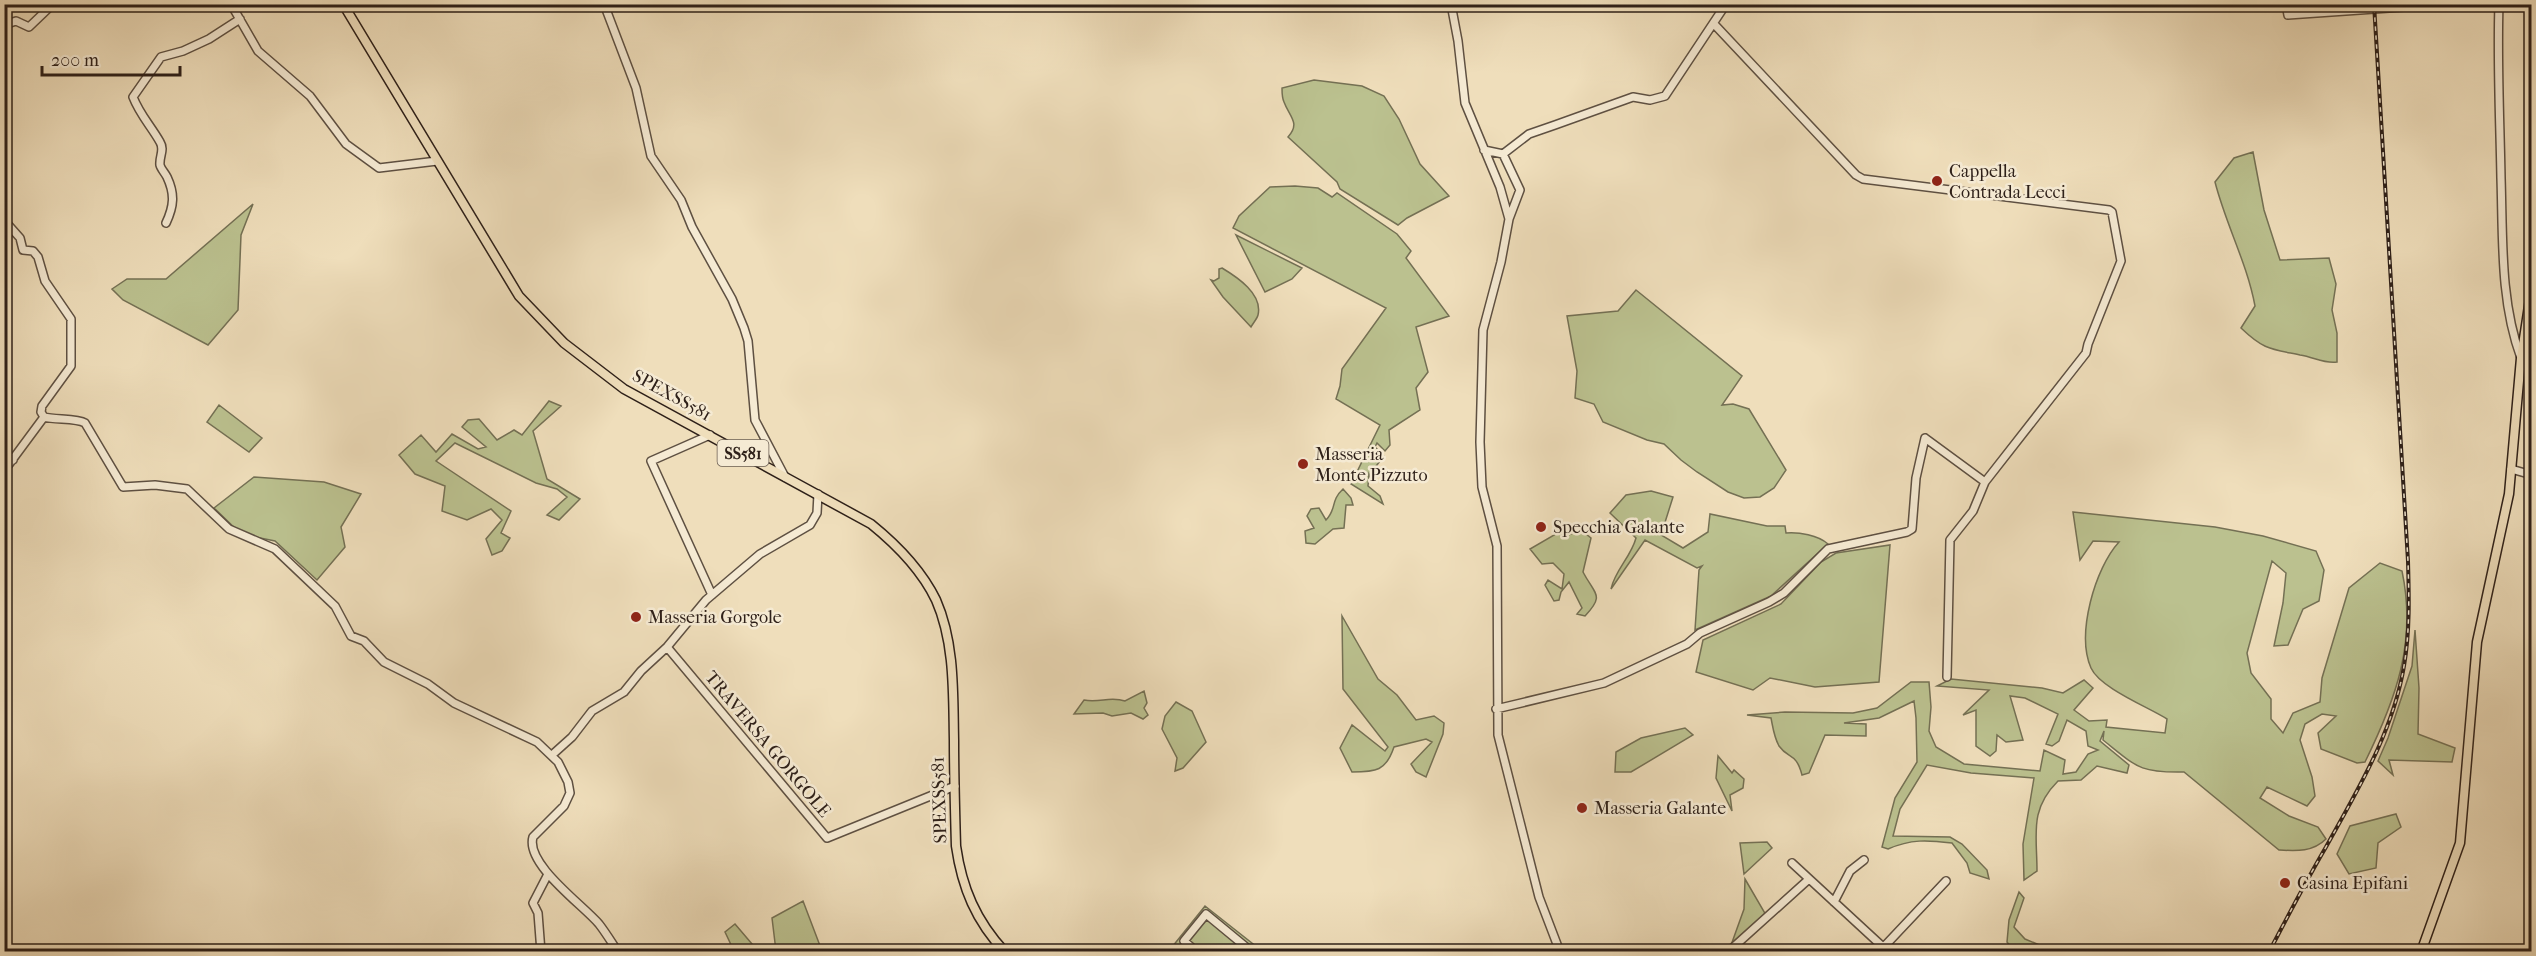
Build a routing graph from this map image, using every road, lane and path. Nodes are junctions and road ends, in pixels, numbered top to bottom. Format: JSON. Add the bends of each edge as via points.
{"nodes":[{"id":1,"x":53,"y":4,"type":"edge"},
{"id":2,"x":231,"y":4,"type":"edge"},
{"id":3,"x":343,"y":4,"type":"edge"},
{"id":4,"x":604,"y":4,"type":"edge"},
{"id":5,"x":1451,"y":4,"type":"edge"},
{"id":6,"x":1726,"y":4,"type":"edge"},
{"id":7,"x":2286,"y":4,"type":"edge"},
{"id":8,"x":2447,"y":4,"type":"edge"},
{"id":9,"x":2499,"y":4,"type":"edge"},
{"id":10,"x":240,"y":19,"type":"junction"},
{"id":11,"x":1714,"y":24,"type":"junction"},
{"id":12,"x":4,"y":25,"type":"edge"},
{"id":13,"x":1484,"y":150,"type":"junction"},
{"id":14,"x":1503,"y":153,"type":"junction"},
{"id":15,"x":437,"y":161,"type":"junction"},
{"id":16,"x":1509,"y":219,"type":"junction"},
{"id":17,"x":4,"y":220,"type":"edge"},
{"id":18,"x":166,"y":223,"type":"dead end"},
{"id":19,"x":2532,"y":286,"type":"edge"},
{"id":20,"x":2521,"y":358,"type":"junction"},
{"id":21,"x":44,"y":417,"type":"junction"},
{"id":22,"x":710,"y":435,"type":"junction"},
{"id":23,"x":4,"y":451,"type":"edge"},
{"id":24,"x":13,"y":460,"type":"junction"},
{"id":25,"x":2511,"y":469,"type":"junction"},
{"id":26,"x":4,"y":471,"type":"edge"},
{"id":27,"x":2532,"y":474,"type":"edge"},
{"id":28,"x":785,"y":477,"type":"junction"},
{"id":29,"x":1985,"y":482,"type":"junction"},
{"id":30,"x":818,"y":494,"type":"junction"},
{"id":31,"x":712,"y":594,"type":"junction"},
{"id":32,"x":667,"y":647,"type":"junction"},
{"id":33,"x":1947,"y":677,"type":"dead end"},
{"id":34,"x":1497,"y":709,"type":"junction"},
{"id":35,"x":552,"y":755,"type":"junction"},
{"id":36,"x":955,"y":786,"type":"junction"},
{"id":37,"x":1864,"y":860,"type":"dead end"},
{"id":38,"x":1792,"y":863,"type":"dead end"},
{"id":39,"x":548,"y":874,"type":"junction"},
{"id":40,"x":1809,"y":879,"type":"junction"},
{"id":41,"x":1946,"y":881,"type":"dead end"},
{"id":42,"x":1834,"y":902,"type":"junction"},
{"id":43,"x":1881,"y":949,"type":"edge"},
{"id":44,"x":541,"y":951,"type":"edge"},
{"id":45,"x":618,"y":951,"type":"edge"},
{"id":46,"x":1005,"y":951,"type":"edge"},
{"id":47,"x":1197,"y":951,"type":"edge"},
{"id":48,"x":1252,"y":951,"type":"edge"},
{"id":49,"x":1560,"y":951,"type":"edge"},
{"id":50,"x":1728,"y":951,"type":"edge"},
{"id":51,"x":2421,"y":951,"type":"edge"}],
"edges":[{"from":1,"to":12,"type":"street","via":[[29,27],[16,21]]},
{"from":2,"to":10,"type":"street"},
{"from":3,"to":15,"type":"main road","name":"SPEXSS581","number":"SS581"},
{"from":4,"to":28,"type":"street","via":[[636,88],[651,156],[681,200],[742,322],[748,341],[755,420]]},
{"from":5,"to":13,"type":"street","via":[[1465,103]]},
{"from":6,"to":11,"type":"street"},
{"from":7,"to":8,"type":"street","via":[[2288,15]]},
{"from":9,"to":20,"type":"street","via":[[2502,226],[2508,310]]},
{"from":10,"to":15,"type":"street","via":[[258,51],[310,96],[346,144],[379,168]]},
{"from":10,"to":18,"type":"street","via":[[209,39],[160,57],[133,97],[163,149],[160,166],[173,201]]},
{"from":11,"to":14,"type":"street","via":[[1665,96],[1650,100],[1633,98],[1529,134]]},
{"from":11,"to":29,"type":"street","via":[[1863,179],[2112,212],[2121,261],[2086,353]]},
{"from":13,"to":14,"type":"street"},
{"from":13,"to":16,"type":"street"},
{"from":14,"to":16,"type":"street","via":[[1520,190]]},
{"from":15,"to":22,"type":"main road","name":"SPEXSS581","number":"SS581","via":[[519,296],[547,327],[624,389]]},
{"from":16,"to":34,"type":"street","via":[[1483,330],[1479,442],[1482,487],[1497,546]]},
{"from":17,"to":21,"type":"street","via":[[20,238],[23,250],[33,251],[38,257],[45,281],[71,319],[71,366],[42,406]]},
{"from":19,"to":20,"type":"main road"},
{"from":20,"to":25,"type":"main road"},
{"from":21,"to":24,"type":"street"},
{"from":21,"to":35,"type":"street","via":[[85,423],[123,487],[187,489],[228,529],[275,549],[335,606],[351,636],[364,641],[384,662],[428,684],[454,703],[525,735]]},
{"from":22,"to":28,"type":"main road","name":"SPEXSS581","number":"SS581"},
{"from":22,"to":31,"type":"street","via":[[651,461]]},
{"from":23,"to":24,"type":"street"},
{"from":24,"to":26,"type":"street"},
{"from":25,"to":27,"type":"street"},
{"from":25,"to":51,"type":"main road","via":[[2477,642],[2460,843]]},
{"from":28,"to":30,"type":"main road","name":"SPEXSS581","number":"SS581"},
{"from":29,"to":33,"type":"street","via":[[1973,511],[1950,540]]},
{"from":29,"to":34,"type":"street","via":[[1925,438],[1916,478],[1912,529],[1828,549],[1784,593],[1769,602],[1604,683]]},
{"from":30,"to":31,"type":"street","via":[[817,513],[810,525],[760,554]]},
{"from":30,"to":36,"type":"main road","name":"SPEXSS581","number":"SS581","via":[[894,542],[923,577],[935,599],[944,622],[953,679]]},
{"from":31,"to":32,"type":"street"},
{"from":32,"to":35,"type":"street","via":[[624,692],[592,711]]},
{"from":32,"to":36,"type":"street","name":"TRAVERSA GORGOLE","via":[[827,838]]},
{"from":34,"to":49,"type":"street","via":[[1498,735],[1536,885]]},
{"from":35,"to":39,"type":"street","via":[[564,771],[570,793],[564,806],[531,841]]},
{"from":36,"to":46,"type":"main road","name":"SPEXSS581","number":"SS581","via":[[956,846],[965,888],[981,922]]},
{"from":37,"to":42,"type":"street","via":[[1850,871]]},
{"from":38,"to":40,"type":"street"},
{"from":39,"to":44,"type":"street","via":[[533,903],[538,913]]},
{"from":39,"to":45,"type":"street","via":[[600,925]]},
{"from":40,"to":42,"type":"street"},
{"from":40,"to":50,"type":"street"},
{"from":41,"to":43,"type":"street"},
{"from":42,"to":43,"type":"street"},
{"from":47,"to":48,"type":"street","via":[[1184,941],[1206,914]]}]}
